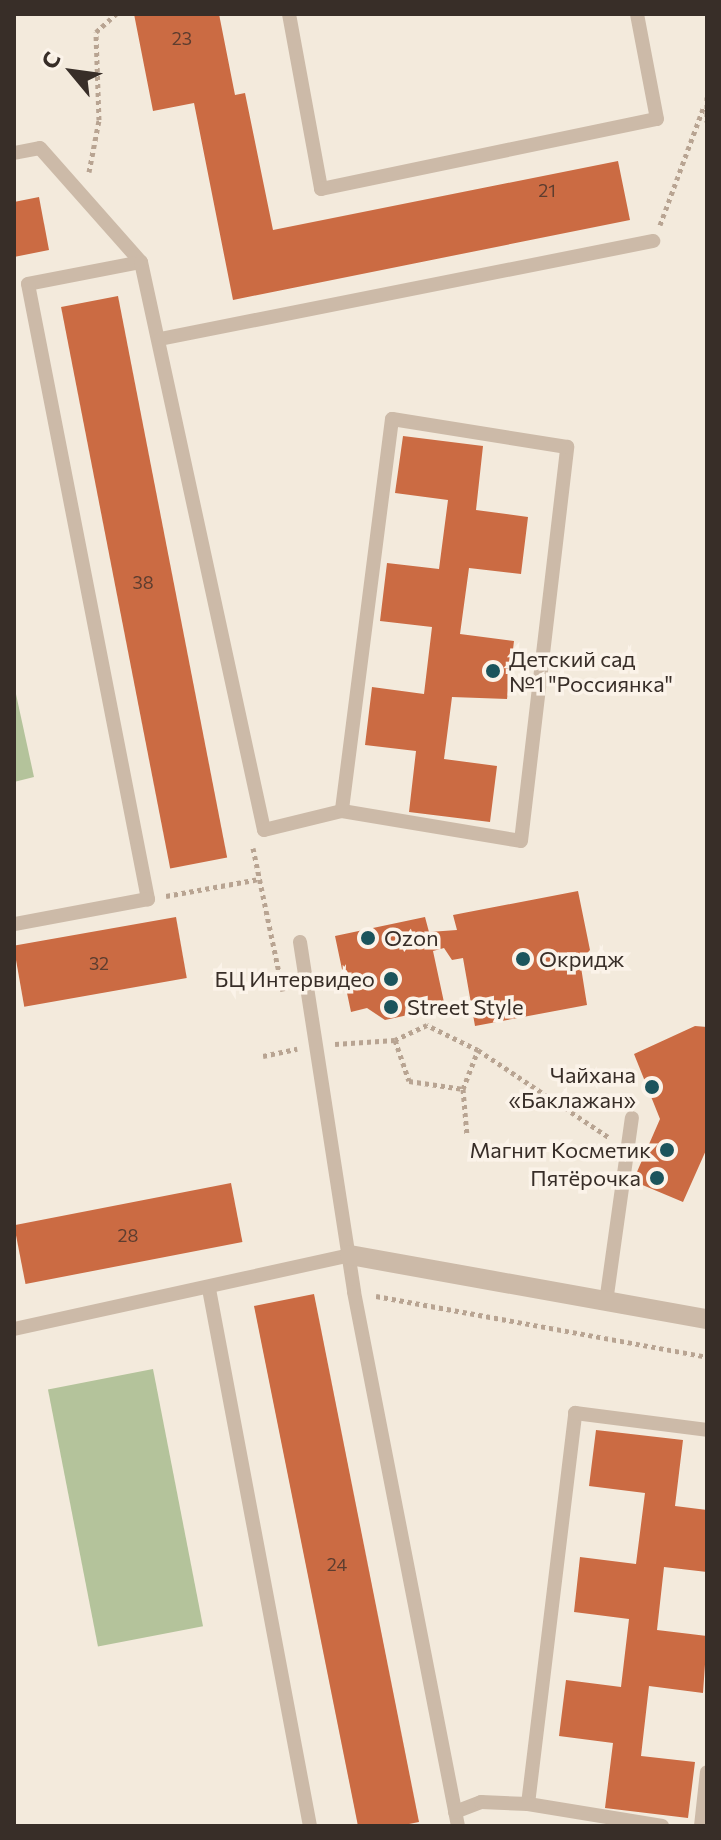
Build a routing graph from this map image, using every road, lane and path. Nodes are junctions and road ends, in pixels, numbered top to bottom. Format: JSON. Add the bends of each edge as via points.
{"nodes":[{"id":1,"x":289,"y":14,"type":"edge"},
{"id":2,"x":637,"y":14,"type":"edge"},
{"id":3,"x":707,"y":97,"type":"edge"},
{"id":4,"x":704,"y":106,"type":"junction"},
{"id":5,"x":707,"y":122,"type":"edge"},
{"id":6,"x":14,"y":153,"type":"edge"},
{"id":7,"x":653,"y":241,"type":"joint"},
{"id":8,"x":141,"y":262,"type":"junction"},
{"id":9,"x":160,"y":339,"type":"junction"},
{"id":10,"x":342,"y":811,"type":"junction"},
{"id":11,"x":260,"y":879,"type":"dead end"},
{"id":12,"x":148,"y":899,"type":"junction"},
{"id":13,"x":14,"y":924,"type":"edge"},
{"id":14,"x":300,"y":942,"type":"dead end"},
{"id":15,"x":395,"y":1040,"type":"junction"},
{"id":16,"x":316,"y":1045,"type":"junction"},
{"id":17,"x":293,"y":1050,"type":"dead end"},
{"id":18,"x":478,"y":1050,"type":"junction"},
{"id":19,"x":263,"y":1056,"type":"dead end"},
{"id":20,"x":463,"y":1089,"type":"junction"},
{"id":21,"x":632,"y":1118,"type":"dead end"},
{"id":22,"x":467,"y":1136,"type":"dead end"},
{"id":23,"x":627,"y":1149,"type":"junction"},
{"id":24,"x":350,"y":1255,"type":"junction"},
{"id":25,"x":209,"y":1289,"type":"junction"},
{"id":26,"x":354,"y":1292,"type":"junction"},
{"id":27,"x":606,"y":1302,"type":"junction"},
{"id":28,"x":707,"y":1319,"type":"edge"},
{"id":29,"x":14,"y":1329,"type":"edge"},
{"id":30,"x":707,"y":1357,"type":"edge"},
{"id":31,"x":707,"y":1430,"type":"edge"},
{"id":32,"x":707,"y":1772,"type":"edge"},
{"id":33,"x":528,"y":1804,"type":"junction"},
{"id":34,"x":457,"y":1819,"type":"edge"},
{"id":35,"x":310,"y":1826,"type":"edge"},
{"id":36,"x":662,"y":1826,"type":"edge"},
{"id":37,"x":701,"y":1826,"type":"edge"}],
"edges":[{"from":1,"to":2,"type":"lane","via":[[321,189],[657,119]]},
{"from":3,"to":4,"type":"path"},
{"from":4,"to":5,"type":"path"},
{"from":4,"to":7,"type":"path"},
{"from":6,"to":8,"type":"lane","via":[[40,148]]},
{"from":7,"to":9,"type":"lane"},
{"from":8,"to":9,"type":"lane"},
{"from":8,"to":12,"type":"lane","via":[[28,284]]},
{"from":9,"to":10,"type":"lane","via":[[264,830]]},
{"from":10,"to":10,"type":"lane","via":[[392,419],[567,447],[521,841]]},
{"from":11,"to":12,"type":"path"},
{"from":12,"to":13,"type":"lane"},
{"from":14,"to":16,"type":"lane"},
{"from":15,"to":16,"type":"path"},
{"from":15,"to":18,"type":"path","via":[[427,1025]]},
{"from":15,"to":20,"type":"path","via":[[409,1081]]},
{"from":16,"to":24,"type":"lane"},
{"from":17,"to":19,"type":"path"},
{"from":18,"to":20,"type":"path"},
{"from":18,"to":23,"type":"path"},
{"from":20,"to":22,"type":"path"},
{"from":21,"to":23,"type":"lane"},
{"from":23,"to":27,"type":"lane"},
{"from":24,"to":25,"type":"lane"},
{"from":24,"to":26,"type":"lane"},
{"from":24,"to":27,"type":"street"},
{"from":25,"to":29,"type":"lane"},
{"from":25,"to":35,"type":"lane"},
{"from":26,"to":30,"type":"path"},
{"from":26,"to":34,"type":"lane"},
{"from":27,"to":28,"type":"street"},
{"from":31,"to":33,"type":"lane","via":[[575,1413]]},
{"from":32,"to":37,"type":"lane"},
{"from":33,"to":34,"type":"lane","via":[[481,1802]]},
{"from":33,"to":36,"type":"lane"}]}
